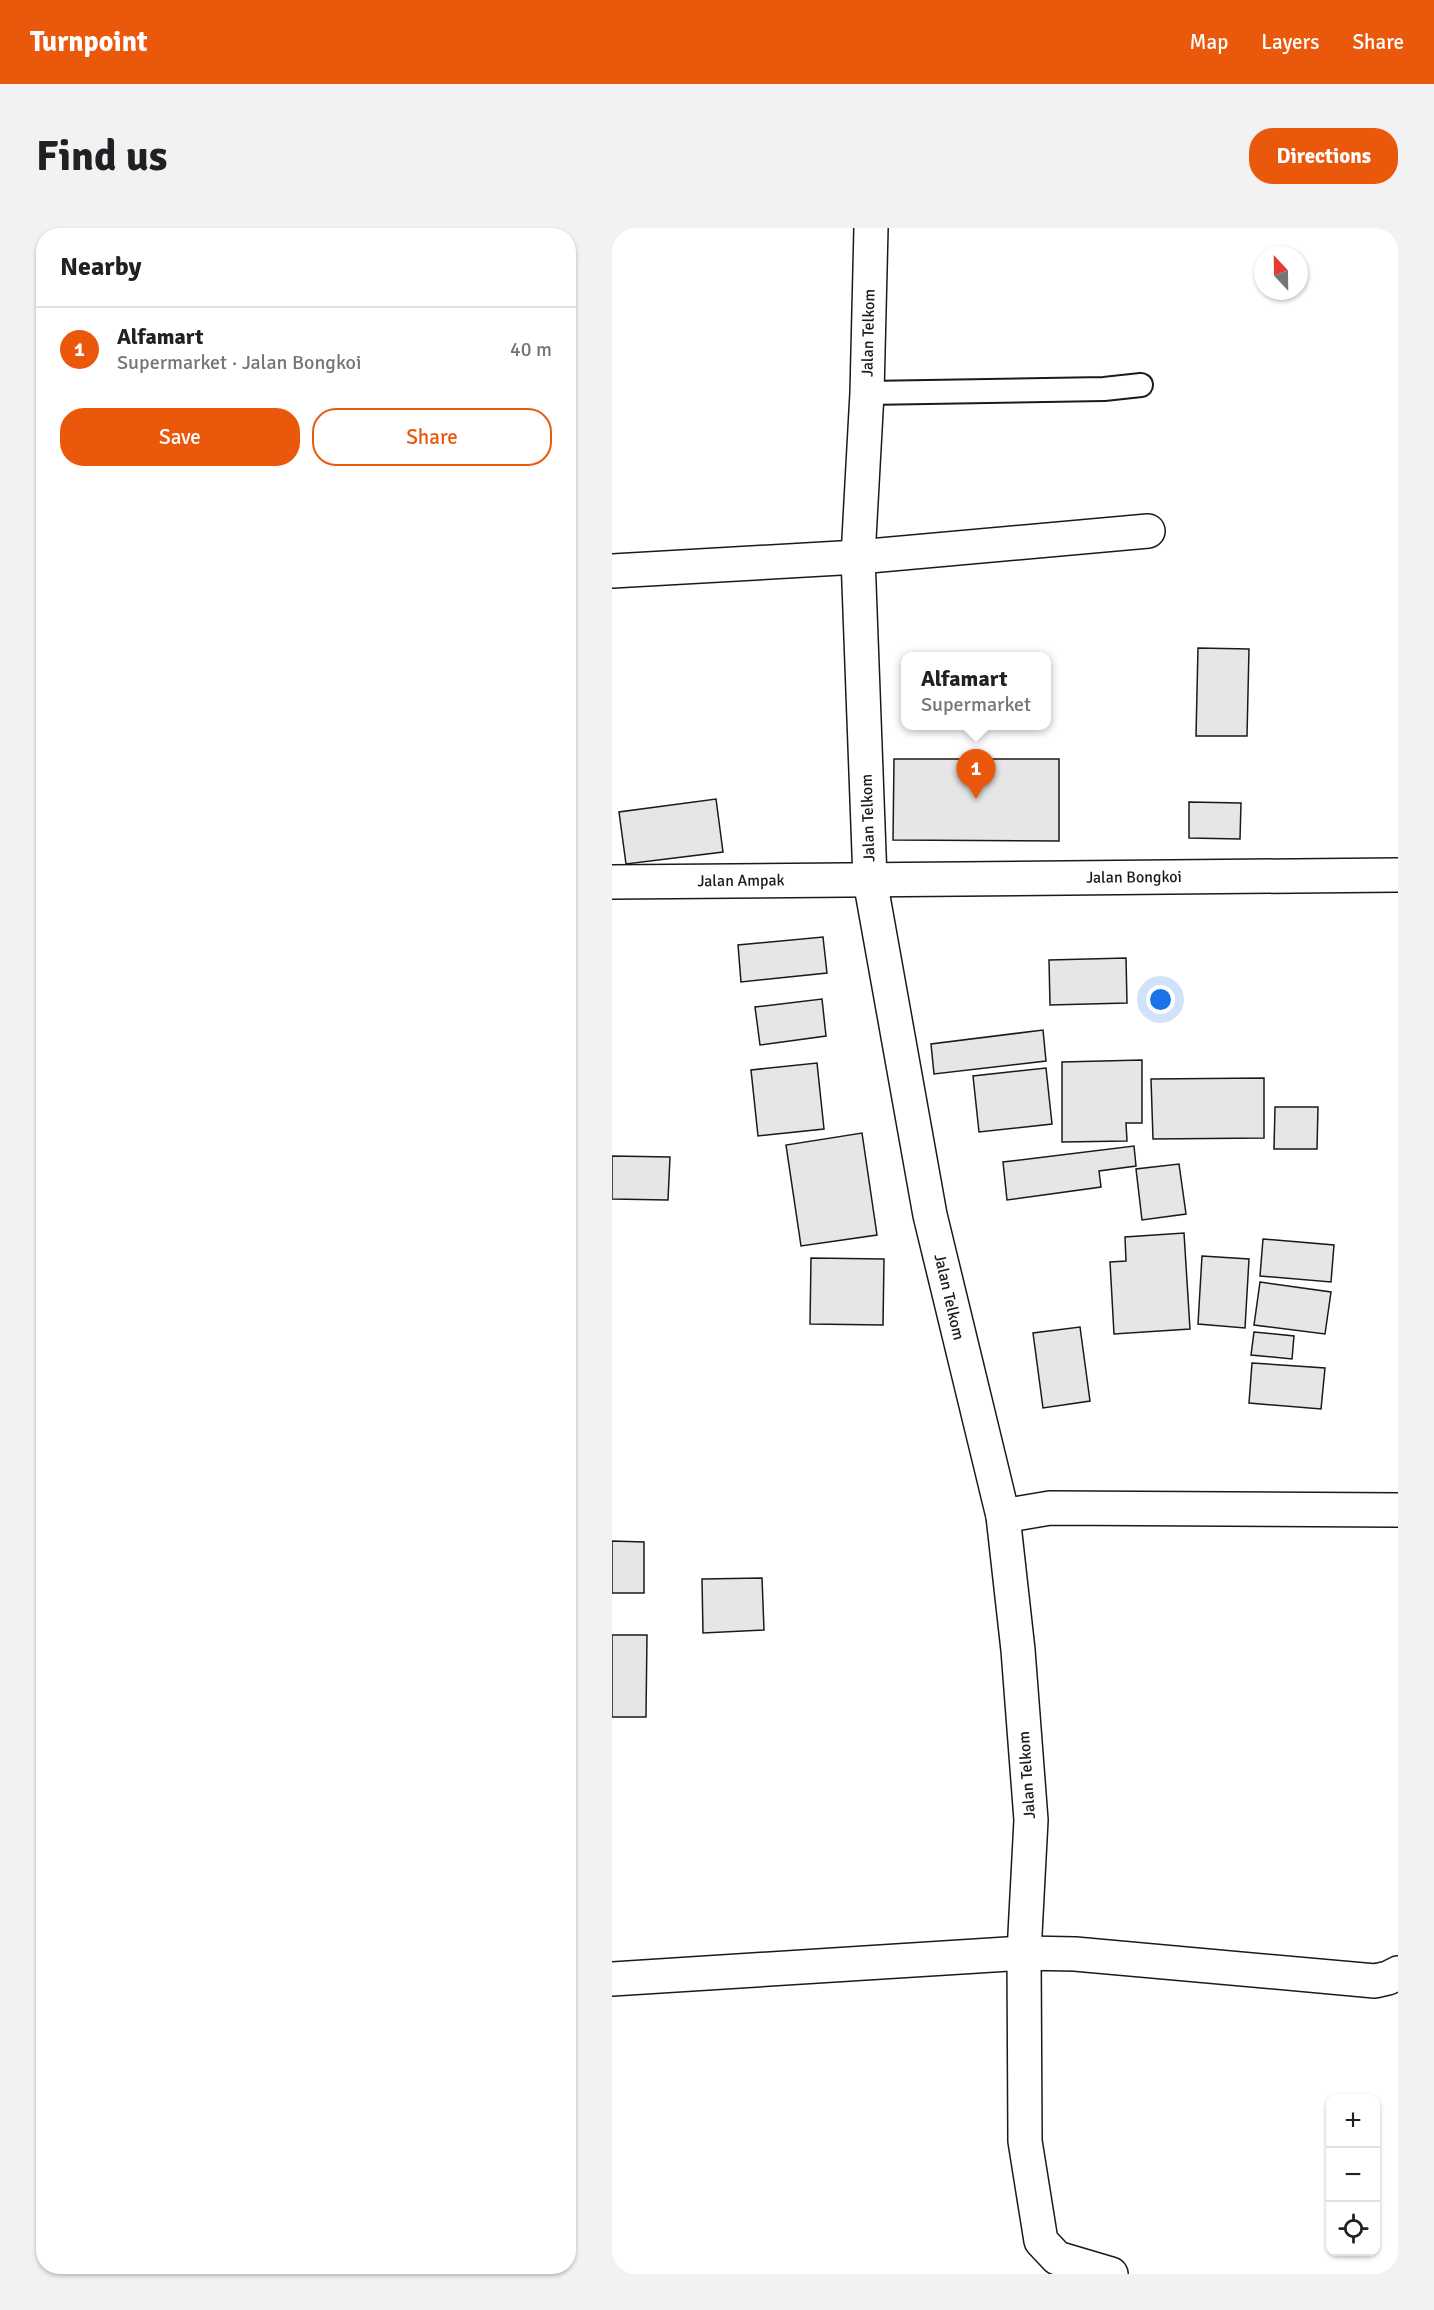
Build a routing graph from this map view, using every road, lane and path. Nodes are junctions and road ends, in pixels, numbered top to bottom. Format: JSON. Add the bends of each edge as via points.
{"nodes":[{"id":1,"x":870,"y":228,"type":"edge"},
{"id":2,"x":1141,"y":385,"type":"dead end"},
{"id":3,"x":867,"y":393,"type":"junction"},
{"id":4,"x":1148,"y":531,"type":"dead end"},
{"id":5,"x":858,"y":556,"type":"junction"},
{"id":6,"x":612,"y":570,"type":"edge"},
{"id":7,"x":1398,"y":875,"type":"edge"},
{"id":8,"x":870,"y":880,"type":"junction"},
{"id":9,"x":612,"y":882,"type":"edge"},
{"id":10,"x":1398,"y":1510,"type":"edge"},
{"id":11,"x":1003,"y":1516,"type":"junction"},
{"id":12,"x":1024,"y":1953,"type":"junction"},
{"id":13,"x":1398,"y":1973,"type":"edge"},
{"id":14,"x":612,"y":1979,"type":"edge"},
{"id":15,"x":1111,"y":2274,"type":"edge"}],
"edges":[{"from":1,"to":3,"type":"street","name":"Jalan Telkom"},
{"from":2,"to":3,"type":"lane"},
{"from":3,"to":5,"type":"street","name":"Jalan Telkom"},
{"from":4,"to":5,"type":"street"},
{"from":5,"to":6,"type":"street"},
{"from":5,"to":8,"type":"street","name":"Jalan Telkom"},
{"from":7,"to":8,"type":"street","name":"Jalan Bongkoi"},
{"from":8,"to":9,"type":"street","name":"Jalan Ampak"},
{"from":8,"to":11,"type":"street","name":"Jalan Telkom","via":[[930,1215]]},
{"from":10,"to":11,"type":"street","via":[[1050,1508]]},
{"from":11,"to":12,"type":"street","name":"Jalan Telkom","via":[[1031,1820]]},
{"from":12,"to":13,"type":"street","via":[[1075,1954],[1375,1981]]},
{"from":12,"to":14,"type":"street"},
{"from":12,"to":15,"type":"street","name":"Jalan Telkom","via":[[1024,2141],[1041,2241],[1057,2258]]}]}
